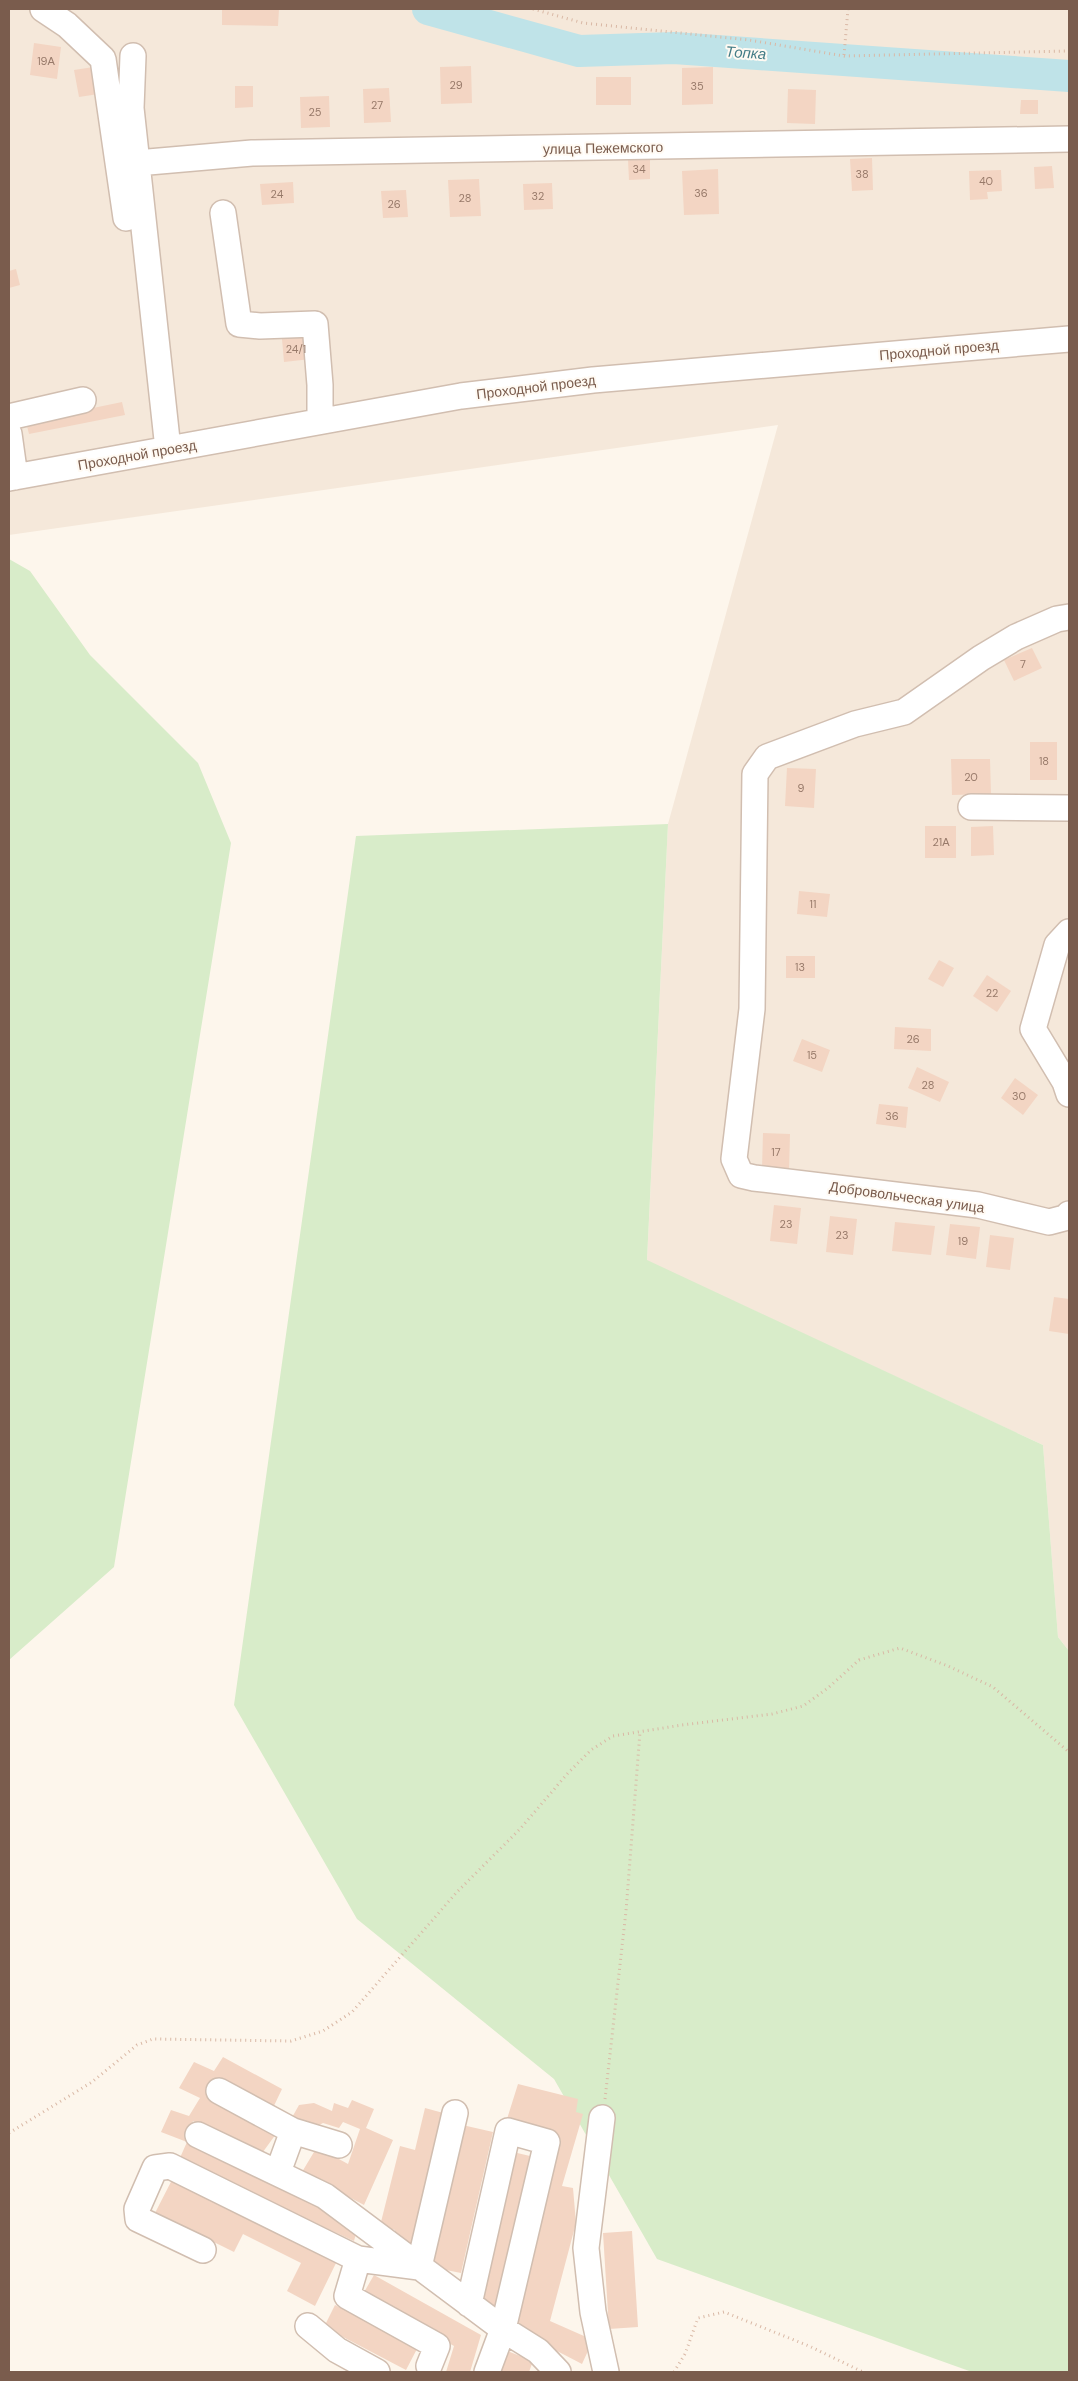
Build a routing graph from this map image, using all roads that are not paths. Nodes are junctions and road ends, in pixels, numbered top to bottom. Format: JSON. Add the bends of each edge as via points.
{"nodes":[{"id":1,"x":43,"y":9,"type":"edge"},
{"id":2,"x":133,"y":56,"type":"dead end"},
{"id":3,"x":1069,"y":139,"type":"edge"},
{"id":4,"x":137,"y":163,"type":"junction"},
{"id":5,"x":224,"y":213,"type":"dead end"},
{"id":6,"x":146,"y":254,"type":"junction"},
{"id":7,"x":1069,"y":339,"type":"edge"},
{"id":8,"x":83,"y":400,"type":"dead end"},
{"id":9,"x":9,"y":417,"type":"edge"},
{"id":10,"x":320,"y":421,"type":"junction"},
{"id":11,"x":9,"y":434,"type":"edge"},
{"id":12,"x":168,"y":449,"type":"junction"},
{"id":13,"x":12,"y":478,"type":"edge"},
{"id":14,"x":1069,"y":617,"type":"edge"},
{"id":15,"x":971,"y":807,"type":"dead end"},
{"id":16,"x":1069,"y":808,"type":"edge"},
{"id":17,"x":1069,"y":932,"type":"edge"},
{"id":18,"x":1069,"y":1094,"type":"edge"},
{"id":19,"x":1069,"y":1214,"type":"edge"},
{"id":20,"x":219,"y":2091,"type":"dead end"},
{"id":21,"x":455,"y":2113,"type":"dead end"},
{"id":22,"x":602,"y":2118,"type":"road end"},
{"id":23,"x":293,"y":2131,"type":"junction"},
{"id":24,"x":198,"y":2135,"type":"dead end"},
{"id":25,"x":339,"y":2145,"type":"dead end"},
{"id":26,"x":278,"y":2172,"type":"junction"},
{"id":27,"x":203,"y":2250,"type":"dead end"},
{"id":28,"x":358,"y":2259,"type":"junction"},
{"id":29,"x":419,"y":2267,"type":"junction"},
{"id":30,"x":470,"y":2304,"type":"junction"},
{"id":31,"x":308,"y":2326,"type":"dead end"},
{"id":32,"x":503,"y":2329,"type":"junction"},
{"id":33,"x":429,"y":2366,"type":"dead end"},
{"id":34,"x":377,"y":2372,"type":"edge"},
{"id":35,"x":486,"y":2372,"type":"edge"},
{"id":36,"x":558,"y":2372,"type":"edge"},
{"id":37,"x":606,"y":2372,"type":"edge"}],
"edges":[{"from":1,"to":6,"type":"street","via":[[67,25],[103,60],[128,231]]},
{"from":2,"to":4,"type":"street","via":[[131,108]]},
{"from":3,"to":4,"type":"street","name":"улица Пежемского","via":[[252,153]]},
{"from":4,"to":6,"type":"street"},
{"from":5,"to":10,"type":"street","via":[[239,324],[315,324]]},
{"from":6,"to":12,"type":"street"},
{"from":7,"to":10,"type":"street","name":"Проходной проезд","via":[[593,380],[461,396]]},
{"from":8,"to":9,"type":"street"},
{"from":10,"to":12,"type":"street","name":"Проходной проезд"},
{"from":11,"to":13,"type":"street"},
{"from":12,"to":13,"type":"street","name":"Проходной проезд"},
{"from":14,"to":19,"type":"street","name":"Добровольческая улица","via":[[1057,619],[1016,638],[981,658],[904,712],[855,724],[767,756],[755,774],[752,1009],[734,1159],[741,1175],[978,1205],[1049,1222]]},
{"from":15,"to":16,"type":"street"},
{"from":17,"to":18,"type":"street","via":[[1057,945],[1033,1028]]},
{"from":20,"to":23,"type":"street"},
{"from":21,"to":29,"type":"street"},
{"from":22,"to":37,"type":"street","via":[[586,2248],[593,2312]]},
{"from":23,"to":25,"type":"street"},
{"from":23,"to":26,"type":"street"},
{"from":24,"to":26,"type":"street"},
{"from":26,"to":29,"type":"street","via":[[324,2196]]},
{"from":27,"to":28,"type":"street","via":[[138,2219],[137,2209],[155,2168],[170,2166]]},
{"from":28,"to":29,"type":"street"},
{"from":28,"to":33,"type":"street","via":[[347,2296],[436,2346]]},
{"from":29,"to":30,"type":"street"},
{"from":30,"to":32,"type":"street"},
{"from":30,"to":32,"type":"street","via":[[508,2131],[547,2142]]},
{"from":31,"to":34,"type":"street","via":[[337,2350]]},
{"from":32,"to":35,"type":"street"},
{"from":32,"to":36,"type":"street","via":[[538,2351]]}]}
